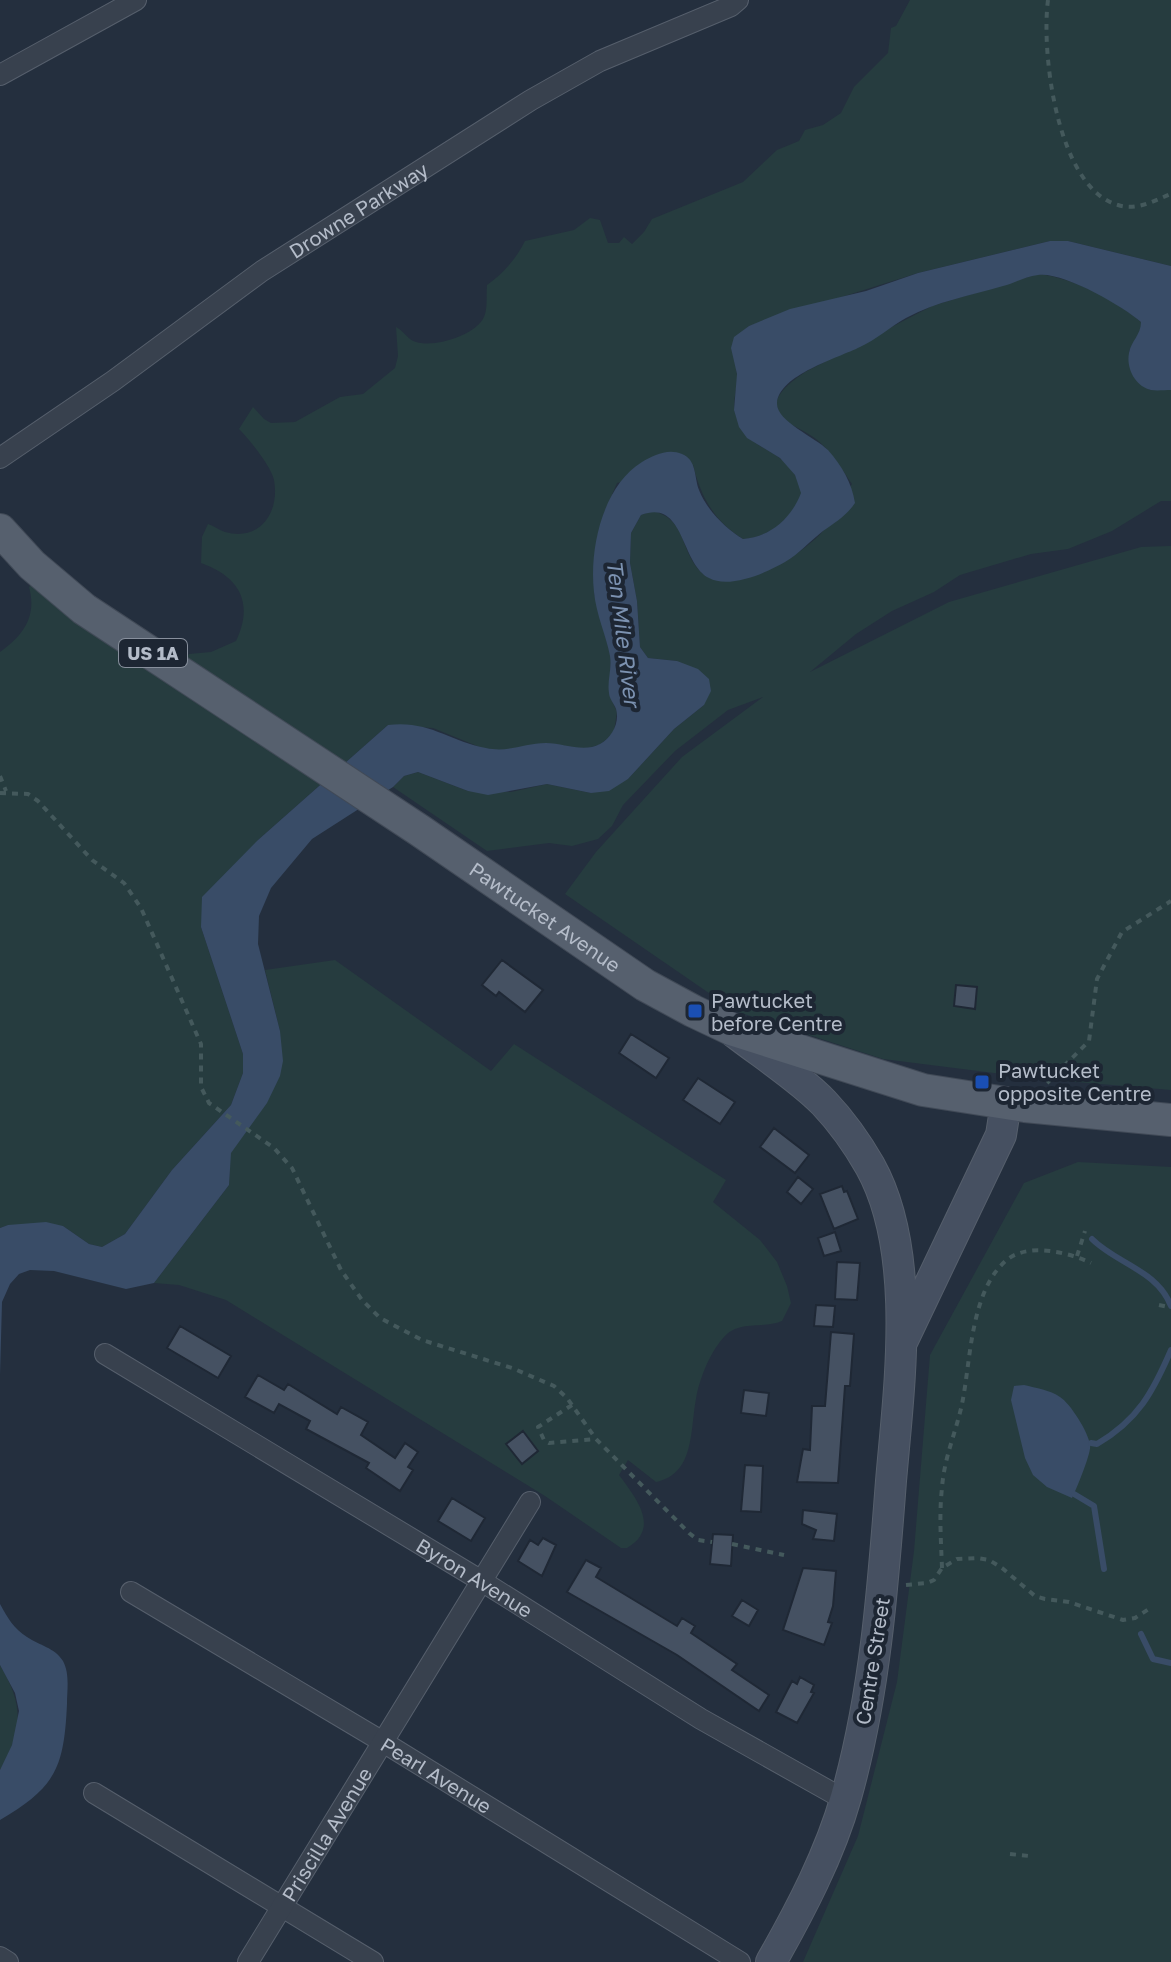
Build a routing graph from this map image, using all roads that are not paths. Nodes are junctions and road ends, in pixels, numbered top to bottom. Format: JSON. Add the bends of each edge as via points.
{"nodes":[{"id":1,"x":136,"y":0,"type":"edge"},
{"id":2,"x":738,"y":0,"type":"edge"},
{"id":3,"x":0,"y":75,"type":"edge"},
{"id":4,"x":0,"y":458,"type":"edge"},
{"id":5,"x":0,"y":530,"type":"edge"},
{"id":6,"x":731,"y":1029,"type":"junction"},
{"id":7,"x":1016,"y":1104,"type":"junction"},
{"id":8,"x":1171,"y":1120,"type":"edge"},
{"id":9,"x":902,"y":1342,"type":"junction"},
{"id":10,"x":105,"y":1354,"type":"dead end"},
{"id":11,"x":530,"y":1502,"type":"dead end"},
{"id":12,"x":480,"y":1580,"type":"junction"},
{"id":13,"x":131,"y":1592,"type":"dead end"},
{"id":14,"x":383,"y":1742,"type":"junction"},
{"id":15,"x":94,"y":1793,"type":"dead end"},
{"id":16,"x":845,"y":1800,"type":"junction"},
{"id":17,"x":282,"y":1907,"type":"junction"},
{"id":18,"x":0,"y":1957,"type":"edge"},
{"id":19,"x":8,"y":1962,"type":"edge"},
{"id":20,"x":248,"y":1962,"type":"edge"},
{"id":21,"x":373,"y":1962,"type":"edge"},
{"id":22,"x":740,"y":1962,"type":"edge"},
{"id":23,"x":771,"y":1962,"type":"edge"}],
"edges":[{"from":1,"to":3,"type":"street"},
{"from":2,"to":4,"type":"street","name":"Drowne Parkway","via":[[600,61],[531,100],[262,271]]},
{"from":5,"to":6,"type":"main road","name":"Pawtucket Avenue","number":"US 1A","via":[[84,609],[645,985]]},
{"from":6,"to":7,"type":"main road","name":"Pawtucket Avenue","number":"US 1A","via":[[923,1090]]},
{"from":6,"to":9,"type":"main road","name":"Centre Street","via":[[823,1102],[871,1167],[887,1209],[897,1262]]},
{"from":7,"to":8,"type":"main road","name":"Pawtucket Avenue","number":"US 1A"},
{"from":7,"to":9,"type":"main road","name":"Centre Street"},
{"from":9,"to":16,"type":"main road","name":"Centre Street","via":[[872,1677]]},
{"from":10,"to":12,"type":"street","name":"Byron Avenue"},
{"from":11,"to":12,"type":"street","name":"Priscilla Avenue"},
{"from":12,"to":14,"type":"street","name":"Priscilla Avenue"},
{"from":12,"to":16,"type":"street","name":"Byron Avenue","via":[[701,1719]]},
{"from":13,"to":14,"type":"street","name":"Pearl Avenue"},
{"from":14,"to":17,"type":"street","name":"Priscilla Avenue"},
{"from":14,"to":22,"type":"street","name":"Pearl Avenue"},
{"from":15,"to":17,"type":"street"},
{"from":16,"to":23,"type":"main road","name":"Centre Street"},
{"from":17,"to":20,"type":"street","name":"Priscilla Avenue"},
{"from":17,"to":21,"type":"street"},
{"from":18,"to":19,"type":"street"}]}
